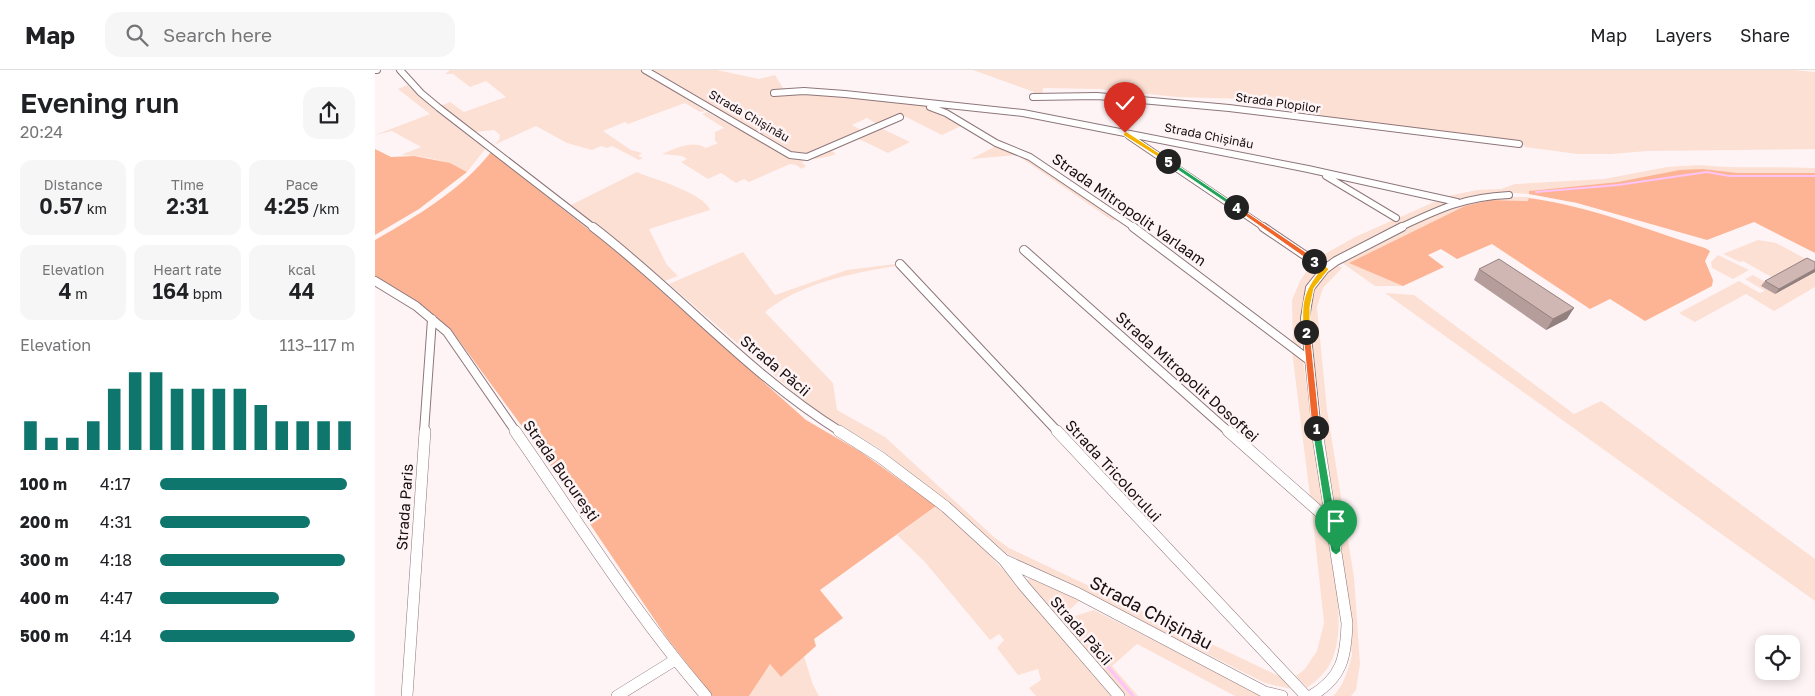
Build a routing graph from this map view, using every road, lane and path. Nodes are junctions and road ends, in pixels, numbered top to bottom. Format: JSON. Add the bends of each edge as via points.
{"nodes":[{"id":1,"x":400,"y":70,"type":"edge"},
{"id":2,"x":645,"y":70,"type":"edge"},
{"id":3,"x":774,"y":93,"type":"dead end"},
{"id":4,"x":1033,"y":97,"type":"dead end"},
{"id":5,"x":921,"y":103,"type":"junction"},
{"id":6,"x":900,"y":116,"type":"dead end"},
{"id":7,"x":1125,"y":133,"type":"junction"},
{"id":8,"x":1519,"y":144,"type":"dead end"},
{"id":9,"x":1319,"y":172,"type":"junction"},
{"id":10,"x":1509,"y":195,"type":"dead end"},
{"id":11,"x":1457,"y":202,"type":"junction"},
{"id":12,"x":1396,"y":218,"type":"dead end"},
{"id":13,"x":1024,"y":250,"type":"dead end"},
{"id":14,"x":900,"y":264,"type":"dead end"},
{"id":15,"x":1325,"y":269,"type":"junction"},
{"id":16,"x":375,"y":281,"type":"edge"},
{"id":17,"x":432,"y":319,"type":"junction"},
{"id":18,"x":1309,"y":360,"type":"junction"},
{"id":19,"x":1332,"y":523,"type":"junction"},
{"id":20,"x":1004,"y":560,"type":"junction"},
{"id":21,"x":675,"y":660,"type":"junction"},
{"id":22,"x":407,"y":696,"type":"edge"},
{"id":23,"x":617,"y":696,"type":"edge"},
{"id":24,"x":706,"y":696,"type":"edge"},
{"id":25,"x":1119,"y":696,"type":"edge"},
{"id":26,"x":1282,"y":696,"type":"edge"},
{"id":27,"x":1306,"y":696,"type":"edge"},
{"id":28,"x":1311,"y":696,"type":"edge"}],
"edges":[{"from":1,"to":20,"type":"street","name":"Strada Păcii","via":[[439,108],[628,254],[763,376],[807,411],[915,483]]},
{"from":2,"to":6,"type":"street","name":"Strada Chișinău","via":[[779,149],[799,157],[817,154]]},
{"from":3,"to":5,"type":"street","name":"Strada Chișinău","via":[[804,91]]},
{"from":4,"to":8,"type":"street","name":"Strada Plopilor","via":[[1097,96],[1229,108]]},
{"from":5,"to":7,"type":"street","name":"Strada Chișinău","via":[[1023,113]]},
{"from":5,"to":18,"type":"street","name":"Strada Mitropolit Varlaam","via":[[996,143],[1030,156],[1142,233]]},
{"from":7,"to":9,"type":"street","name":"Strada Chișinău"},
{"from":7,"to":15,"type":"street"},
{"from":9,"to":11,"type":"street","name":"Strada Chișinău"},
{"from":9,"to":12,"type":"street"},
{"from":10,"to":11,"type":"street","name":"Strada Chișinău"},
{"from":11,"to":15,"type":"street","name":"Strada Chișinău","via":[[1364,245]]},
{"from":13,"to":19,"type":"street","name":"Strada Mitropolit Dosoftei"},
{"from":14,"to":27,"type":"street","name":"Strada Tricolorului"},
{"from":15,"to":18,"type":"street","name":"Strada Chișinău","via":[[1310,288],[1306,307]]},
{"from":16,"to":17,"type":"street","name":"Strada București"},
{"from":17,"to":21,"type":"street","name":"Strada București","via":[[461,350],[501,413]]},
{"from":17,"to":22,"type":"street","name":"Strada Paris"},
{"from":18,"to":19,"type":"street","name":"Strada Chișinău"},
{"from":19,"to":28,"type":"street","name":"Strada Chișinău","via":[[1347,623],[1346,643],[1342,665],[1334,680]]},
{"from":20,"to":25,"type":"street","name":"Strada Păcii"},
{"from":20,"to":26,"type":"street","name":"Strada Chișinău","via":[[1077,593],[1265,692]]},
{"from":21,"to":23,"type":"street"},
{"from":21,"to":24,"type":"street","name":"Strada București"}]}
